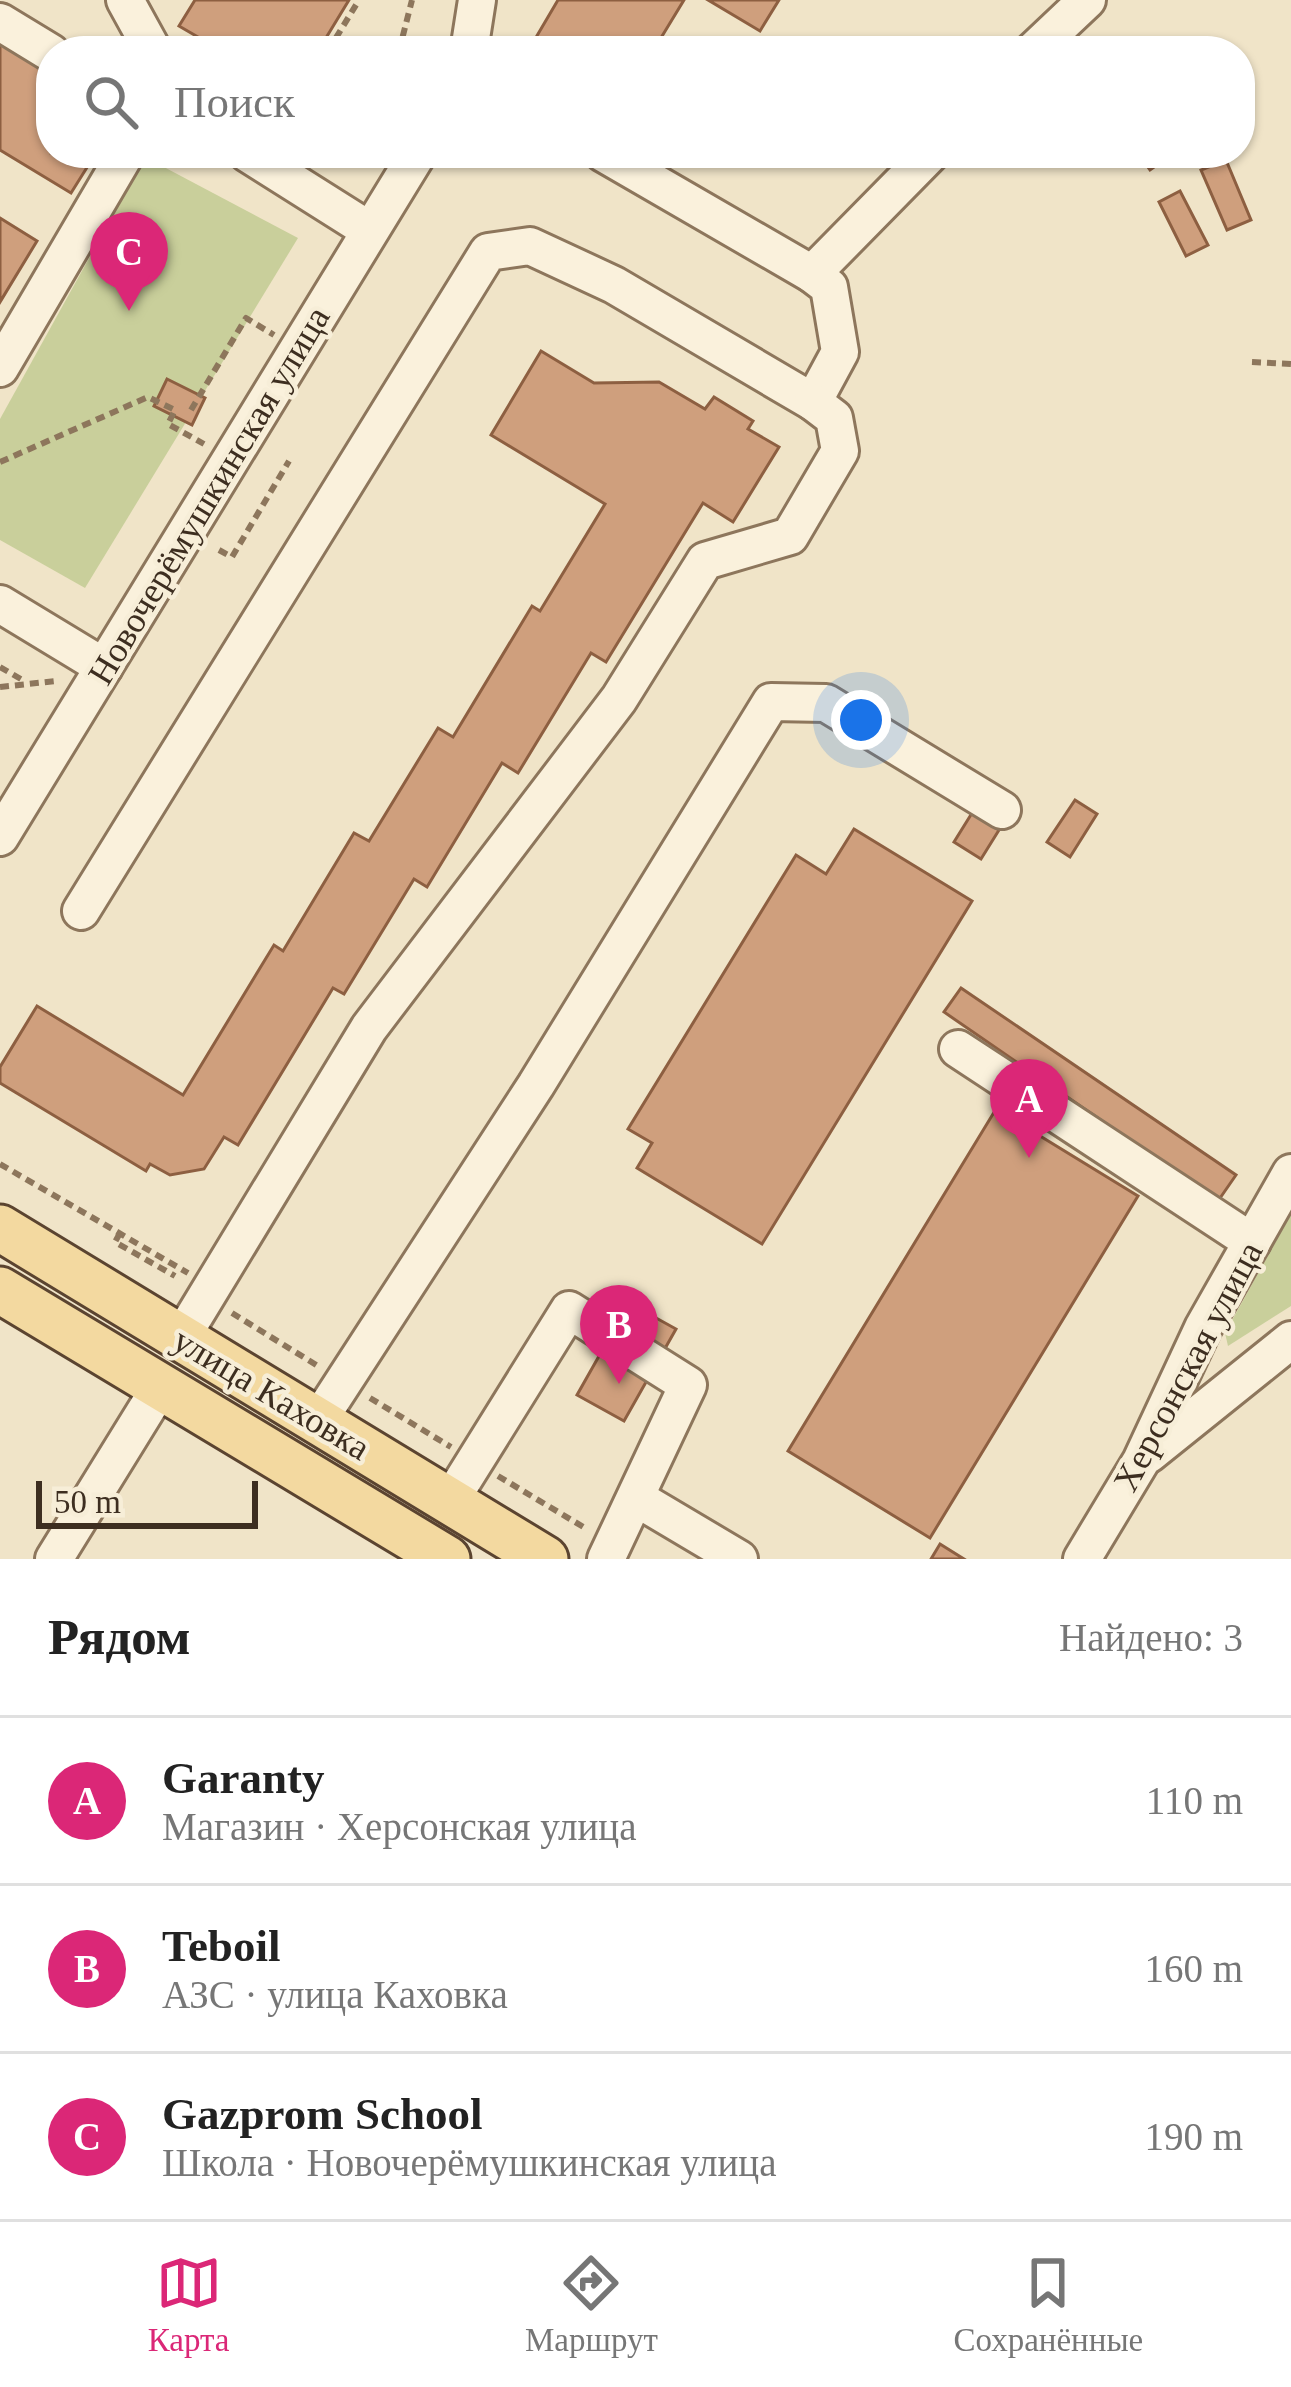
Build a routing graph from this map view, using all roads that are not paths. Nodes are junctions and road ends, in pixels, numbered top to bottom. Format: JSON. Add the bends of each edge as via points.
{"nodes":[{"id":1,"x":124,"y":0,"type":"edge"},
{"id":2,"x":478,"y":0,"type":"edge"},
{"id":3,"x":1087,"y":0,"type":"edge"},
{"id":4,"x":0,"y":22,"type":"edge"},
{"id":5,"x":144,"y":36,"type":"edge"},
{"id":6,"x":472,"y":36,"type":"edge"},
{"id":7,"x":1050,"y":36,"type":"edge"},
{"id":8,"x":36,"y":44,"type":"edge"},
{"id":9,"x":117,"y":168,"type":"edge"},
{"id":10,"x":271,"y":168,"type":"edge"},
{"id":11,"x":408,"y":168,"type":"edge"},
{"id":12,"x":629,"y":168,"type":"edge"},
{"id":13,"x":916,"y":168,"type":"edge"},
{"id":14,"x":369,"y":230,"type":"junction"},
{"id":15,"x":812,"y":274,"type":"junction"},
{"id":16,"x":0,"y":368,"type":"edge"},
{"id":17,"x":813,"y":401,"type":"junction"},
{"id":18,"x":0,"y":604,"type":"edge"},
{"id":19,"x":104,"y":667,"type":"junction"},
{"id":20,"x":15,"y":780,"type":"edge"},
{"id":21,"x":1002,"y":810,"type":"dead end"},
{"id":22,"x":0,"y":837,"type":"edge"},
{"id":23,"x":81,"y":911,"type":"dead end"},
{"id":24,"x":958,"y":1049,"type":"dead end"},
{"id":25,"x":1291,"y":1173,"type":"edge"},
{"id":26,"x":0,"y":1228,"type":"edge"},
{"id":27,"x":1252,"y":1242,"type":"junction"},
{"id":28,"x":0,"y":1290,"type":"edge"},
{"id":29,"x":181,"y":1337,"type":"junction"},
{"id":30,"x":1290,"y":1344,"type":"edge"},
{"id":31,"x":159,"y":1389,"type":"junction"},
{"id":32,"x":318,"y":1421,"type":"junction"},
{"id":33,"x":1141,"y":1461,"type":"junction"},
{"id":34,"x":638,"y":1498,"type":"junction"},
{"id":35,"x":450,"y":1501,"type":"junction"},
{"id":36,"x":609,"y":1552,"type":"edge"},
{"id":37,"x":54,"y":1559,"type":"edge"},
{"id":38,"x":447,"y":1559,"type":"edge"},
{"id":39,"x":545,"y":1559,"type":"edge"},
{"id":40,"x":740,"y":1559,"type":"edge"},
{"id":41,"x":1082,"y":1559,"type":"edge"}],
"edges":[{"from":1,"to":5,"type":"street"},
{"from":2,"to":6,"type":"street"},
{"from":3,"to":7,"type":"street"},
{"from":4,"to":8,"type":"street"},
{"from":9,"to":16,"type":"street"},
{"from":10,"to":14,"type":"street"},
{"from":11,"to":14,"type":"street","name":"Новочерёмушкинская улица"},
{"from":12,"to":15,"type":"street"},
{"from":13,"to":15,"type":"street"},
{"from":14,"to":19,"type":"street","name":"Новочерёмушкинская улица"},
{"from":15,"to":17,"type":"street","via":[[830,287],[840,352]]},
{"from":17,"to":23,"type":"street","via":[[572,265],[530,246],[488,252]]},
{"from":17,"to":29,"type":"street","via":[[835,418],[840,451],[790,536],[705,561],[619,699],[369,1028],[193,1281]]},
{"from":18,"to":19,"type":"street"},
{"from":19,"to":20,"type":"street","name":"Новочерёмушкинская улица"},
{"from":20,"to":22,"type":"street","name":"Новочерёмушкинская улица"},
{"from":21,"to":32,"type":"street","via":[[826,703],[771,701]]},
{"from":24,"to":27,"type":"street"},
{"from":25,"to":27,"type":"street","name":"Херсонская улица"},
{"from":26,"to":29,"type":"main road","name":"улица Каховка"},
{"from":27,"to":33,"type":"street","name":"Херсонская улица"},
{"from":28,"to":31,"type":"main road","name":"улица Каховка"},
{"from":29,"to":32,"type":"main road","name":"улица Каховка"},
{"from":30,"to":33,"type":"street"},
{"from":31,"to":37,"type":"street"},
{"from":31,"to":38,"type":"main road","name":"улица Каховка"},
{"from":32,"to":35,"type":"main road","name":"улица Каховка"},
{"from":33,"to":41,"type":"street","name":"Херсонская улица"},
{"from":34,"to":35,"type":"street","via":[[688,1385],[569,1310]]},
{"from":34,"to":36,"type":"street"},
{"from":34,"to":40,"type":"street"},
{"from":35,"to":39,"type":"main road","name":"улица Каховка"}]}
